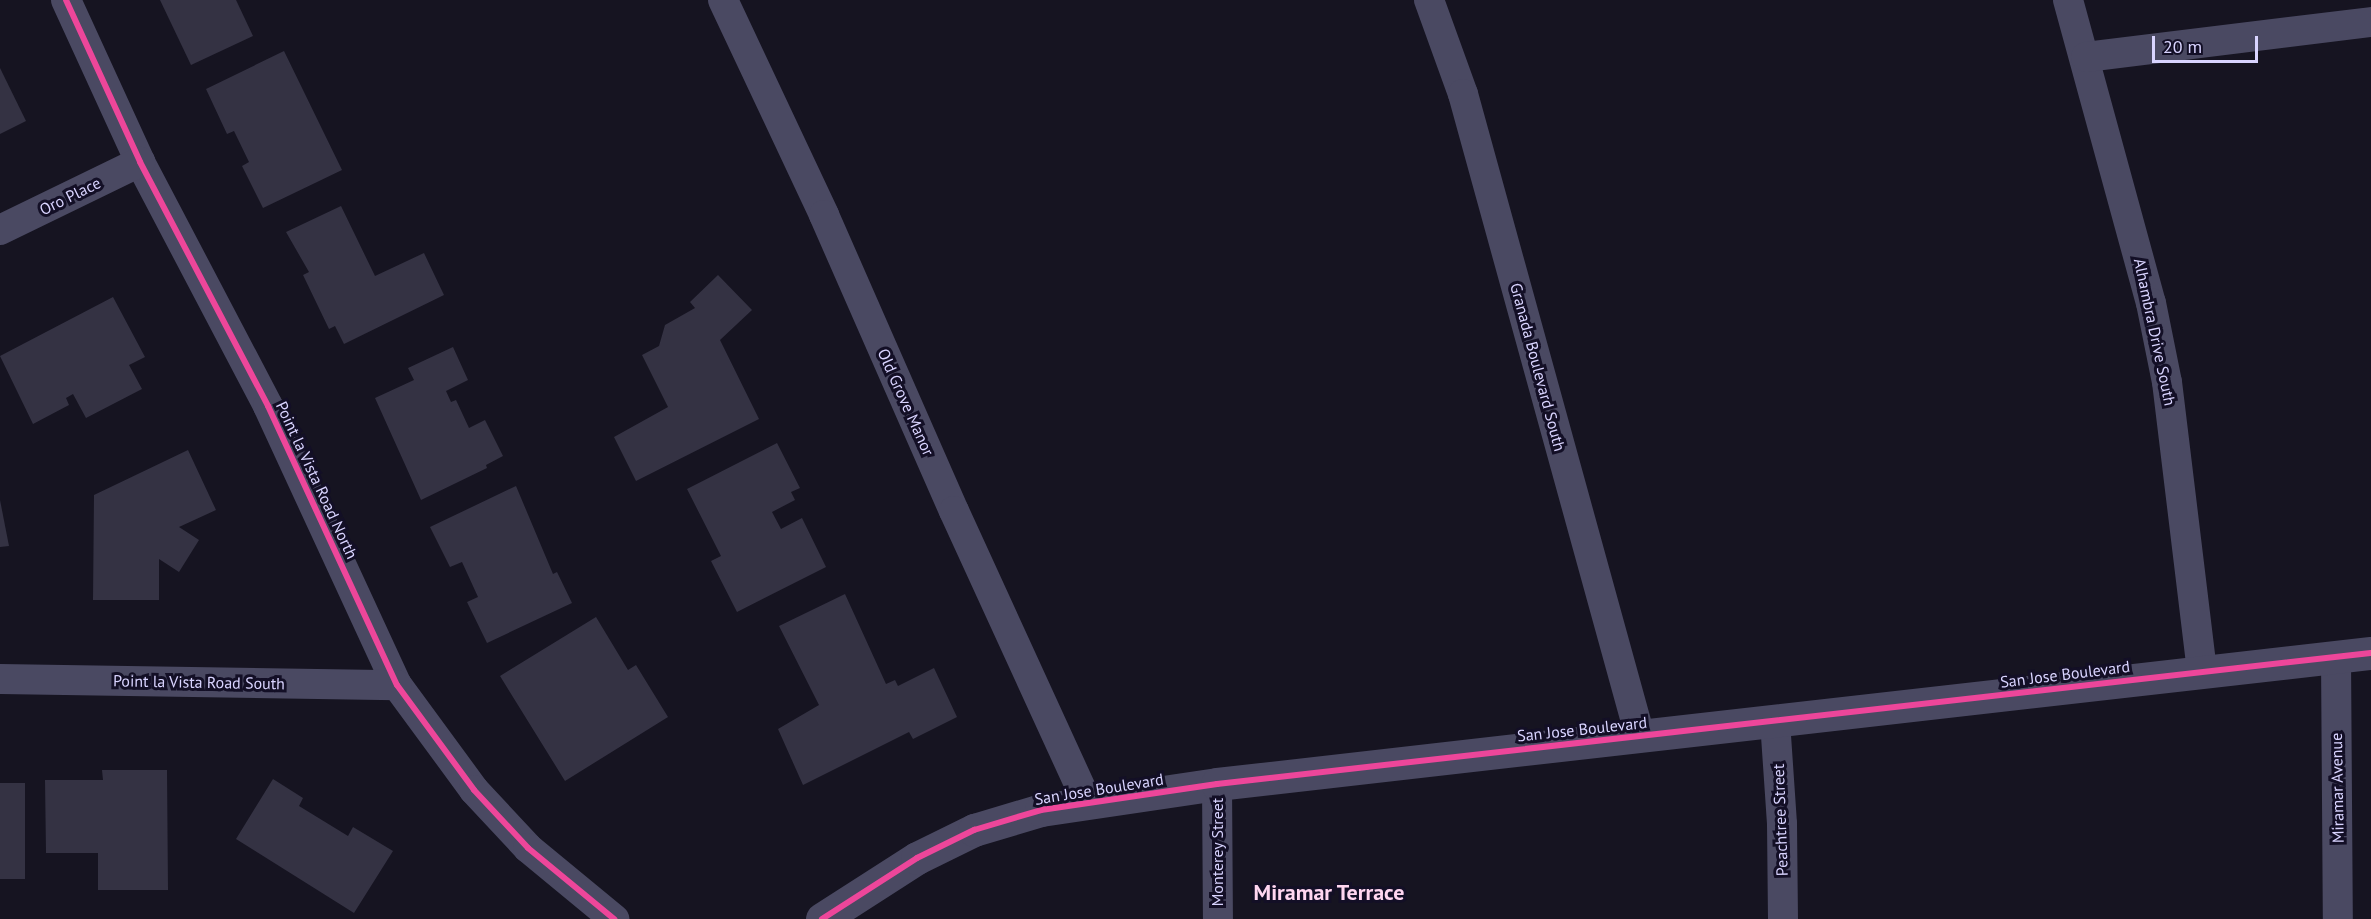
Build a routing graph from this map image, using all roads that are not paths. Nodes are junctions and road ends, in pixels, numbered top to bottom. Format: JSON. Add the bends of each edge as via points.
{"nodes":[{"id":1,"x":66,"y":0,"type":"edge"},
{"id":2,"x":723,"y":0,"type":"edge"},
{"id":3,"x":1429,"y":0,"type":"edge"},
{"id":4,"x":2068,"y":0,"type":"edge"},
{"id":5,"x":2371,"y":22,"type":"edge"},
{"id":6,"x":2086,"y":57,"type":"junction"},
{"id":7,"x":140,"y":162,"type":"junction"},
{"id":8,"x":0,"y":230,"type":"edge"},
{"id":9,"x":2371,"y":652,"type":"edge"},
{"id":10,"x":2336,"y":657,"type":"junction"},
{"id":11,"x":2202,"y":671,"type":"junction"},
{"id":12,"x":0,"y":678,"type":"edge"},
{"id":13,"x":397,"y":685,"type":"junction"},
{"id":14,"x":1775,"y":722,"type":"junction"},
{"id":15,"x":1640,"y":736,"type":"junction"},
{"id":16,"x":1217,"y":784,"type":"junction"},
{"id":17,"x":1088,"y":804,"type":"junction"},
{"id":18,"x":614,"y":919,"type":"edge"},
{"id":19,"x":822,"y":919,"type":"edge"},
{"id":20,"x":1218,"y":919,"type":"edge"},
{"id":21,"x":1783,"y":919,"type":"edge"},
{"id":22,"x":2338,"y":919,"type":"edge"}],
"edges":[{"from":1,"to":7,"type":"street","name":"Point la Vista Road North"},
{"from":2,"to":17,"type":"street","name":"Old Grove Manor","via":[[824,215]]},
{"from":3,"to":15,"type":"street","name":"Granada Boulevard South","via":[[1463,94]]},
{"from":4,"to":6,"type":"street","name":"Alhambra Drive South"},
{"from":5,"to":6,"type":"street"},
{"from":6,"to":11,"type":"street","name":"Alhambra Drive South","via":[[2168,382]]},
{"from":7,"to":8,"type":"street","name":"Oro Place"},
{"from":7,"to":13,"type":"street","name":"Point la Vista Road North","via":[[268,406]]},
{"from":9,"to":10,"type":"street","name":"San Jose Boulevard"},
{"from":10,"to":11,"type":"street","name":"San Jose Boulevard"},
{"from":10,"to":22,"type":"street","name":"Miramar Avenue"},
{"from":11,"to":14,"type":"street","name":"San Jose Boulevard"},
{"from":12,"to":13,"type":"street","name":"Point la Vista Road South"},
{"from":13,"to":18,"type":"street","name":"Point la Vista Road North","via":[[474,790],[528,848]]},
{"from":14,"to":15,"type":"street","name":"San Jose Boulevard"},
{"from":14,"to":21,"type":"street","name":"Peachtree Street"},
{"from":15,"to":16,"type":"street","name":"San Jose Boulevard"},
{"from":16,"to":17,"type":"street","name":"San Jose Boulevard"},
{"from":16,"to":20,"type":"street","name":"Monterey Street"},
{"from":17,"to":19,"type":"street","name":"San Jose Boulevard","via":[[1041,810],[974,830],[917,858]]}]}
